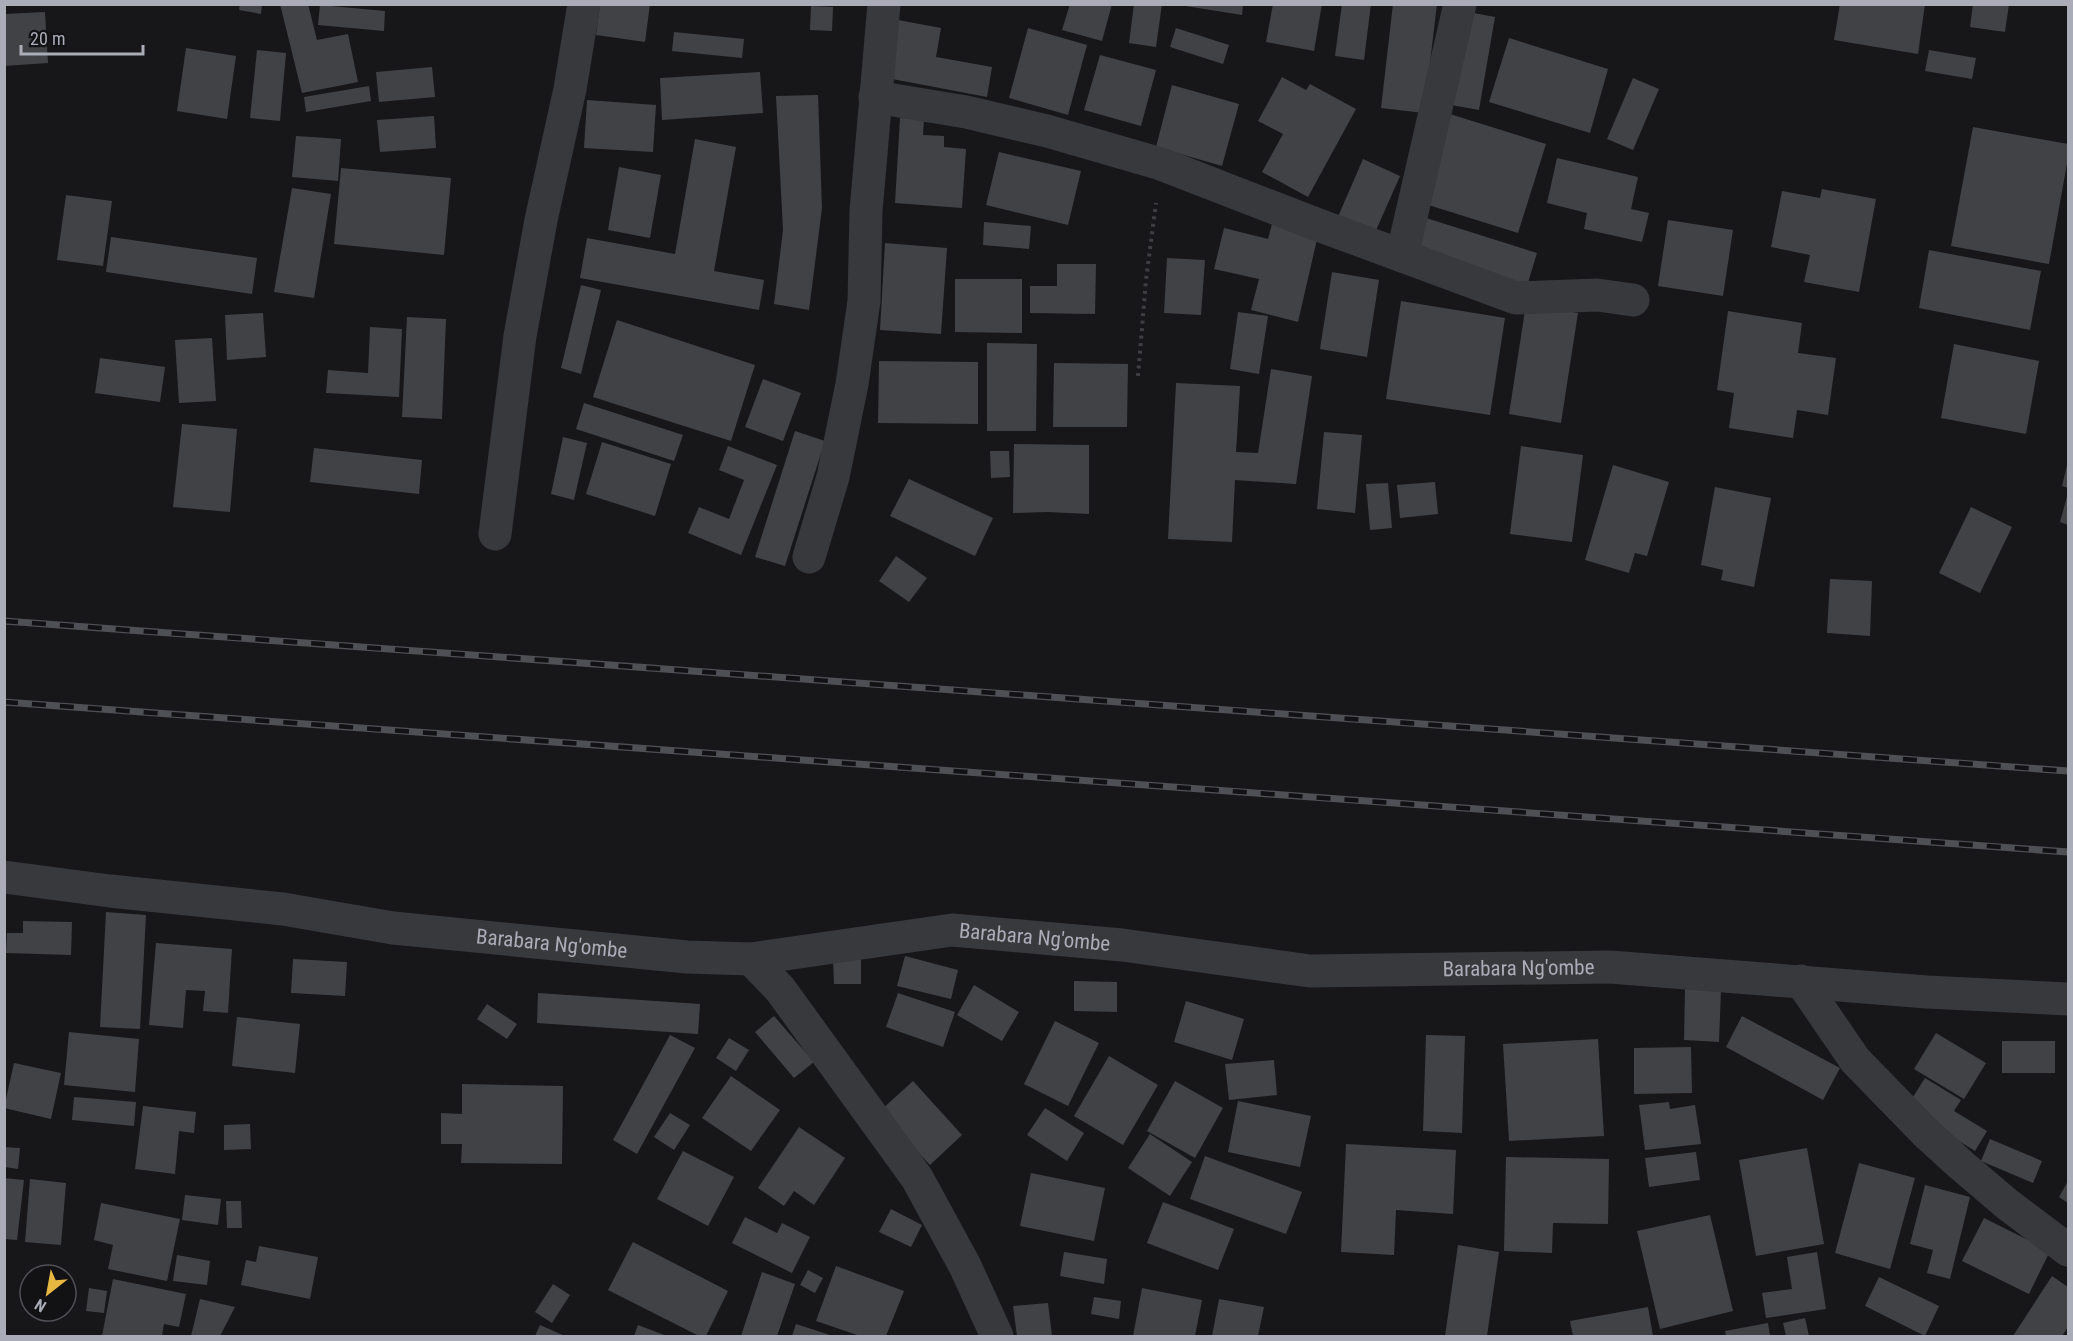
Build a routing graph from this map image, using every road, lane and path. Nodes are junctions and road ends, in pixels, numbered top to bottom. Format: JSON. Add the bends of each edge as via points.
{"nodes":[{"id":1,"x":584,"y":4,"type":"edge"},
{"id":2,"x":884,"y":4,"type":"edge"},
{"id":3,"x":1460,"y":4,"type":"edge"},
{"id":4,"x":875,"y":97,"type":"junction"},
{"id":5,"x":1161,"y":164,"type":"junction"},
{"id":6,"x":1402,"y":256,"type":"junction"},
{"id":7,"x":1633,"y":300,"type":"dead end"},
{"id":8,"x":1138,"y":376,"type":"dead end"},
{"id":9,"x":495,"y":534,"type":"dead end"},
{"id":10,"x":809,"y":557,"type":"dead end"},
{"id":11,"x":4,"y":877,"type":"edge"},
{"id":12,"x":750,"y":959,"type":"junction"},
{"id":13,"x":1801,"y":981,"type":"junction"},
{"id":14,"x":2068,"y":999,"type":"edge"},
{"id":15,"x":2068,"y":1250,"type":"edge"},
{"id":16,"x":997,"y":1336,"type":"edge"}],
"edges":[{"from":1,"to":9,"type":"street","via":[[520,336]]},
{"from":2,"to":4,"type":"street"},
{"from":3,"to":6,"type":"street"},
{"from":4,"to":5,"type":"street","via":[[966,112]]},
{"from":4,"to":10,"type":"street","via":[[864,301],[833,477]]},
{"from":5,"to":6,"type":"street"},
{"from":5,"to":8,"type":"path"},
{"from":6,"to":7,"type":"street","via":[[1516,298],[1597,295]]},
{"from":11,"to":12,"type":"street","name":"Barabara Ng'ombe","via":[[283,909],[393,928],[687,957]]},
{"from":12,"to":13,"type":"street","name":"Barabara Ng'ombe","via":[[952,930],[1122,945],[1310,971],[1610,967]]},
{"from":12,"to":16,"type":"street","via":[[780,989],[916,1178],[965,1266]]},
{"from":13,"to":14,"type":"street","name":"Barabara Ng'ombe"},
{"from":13,"to":15,"type":"street","via":[[1855,1060],[1925,1132],[2007,1204]]}]}
